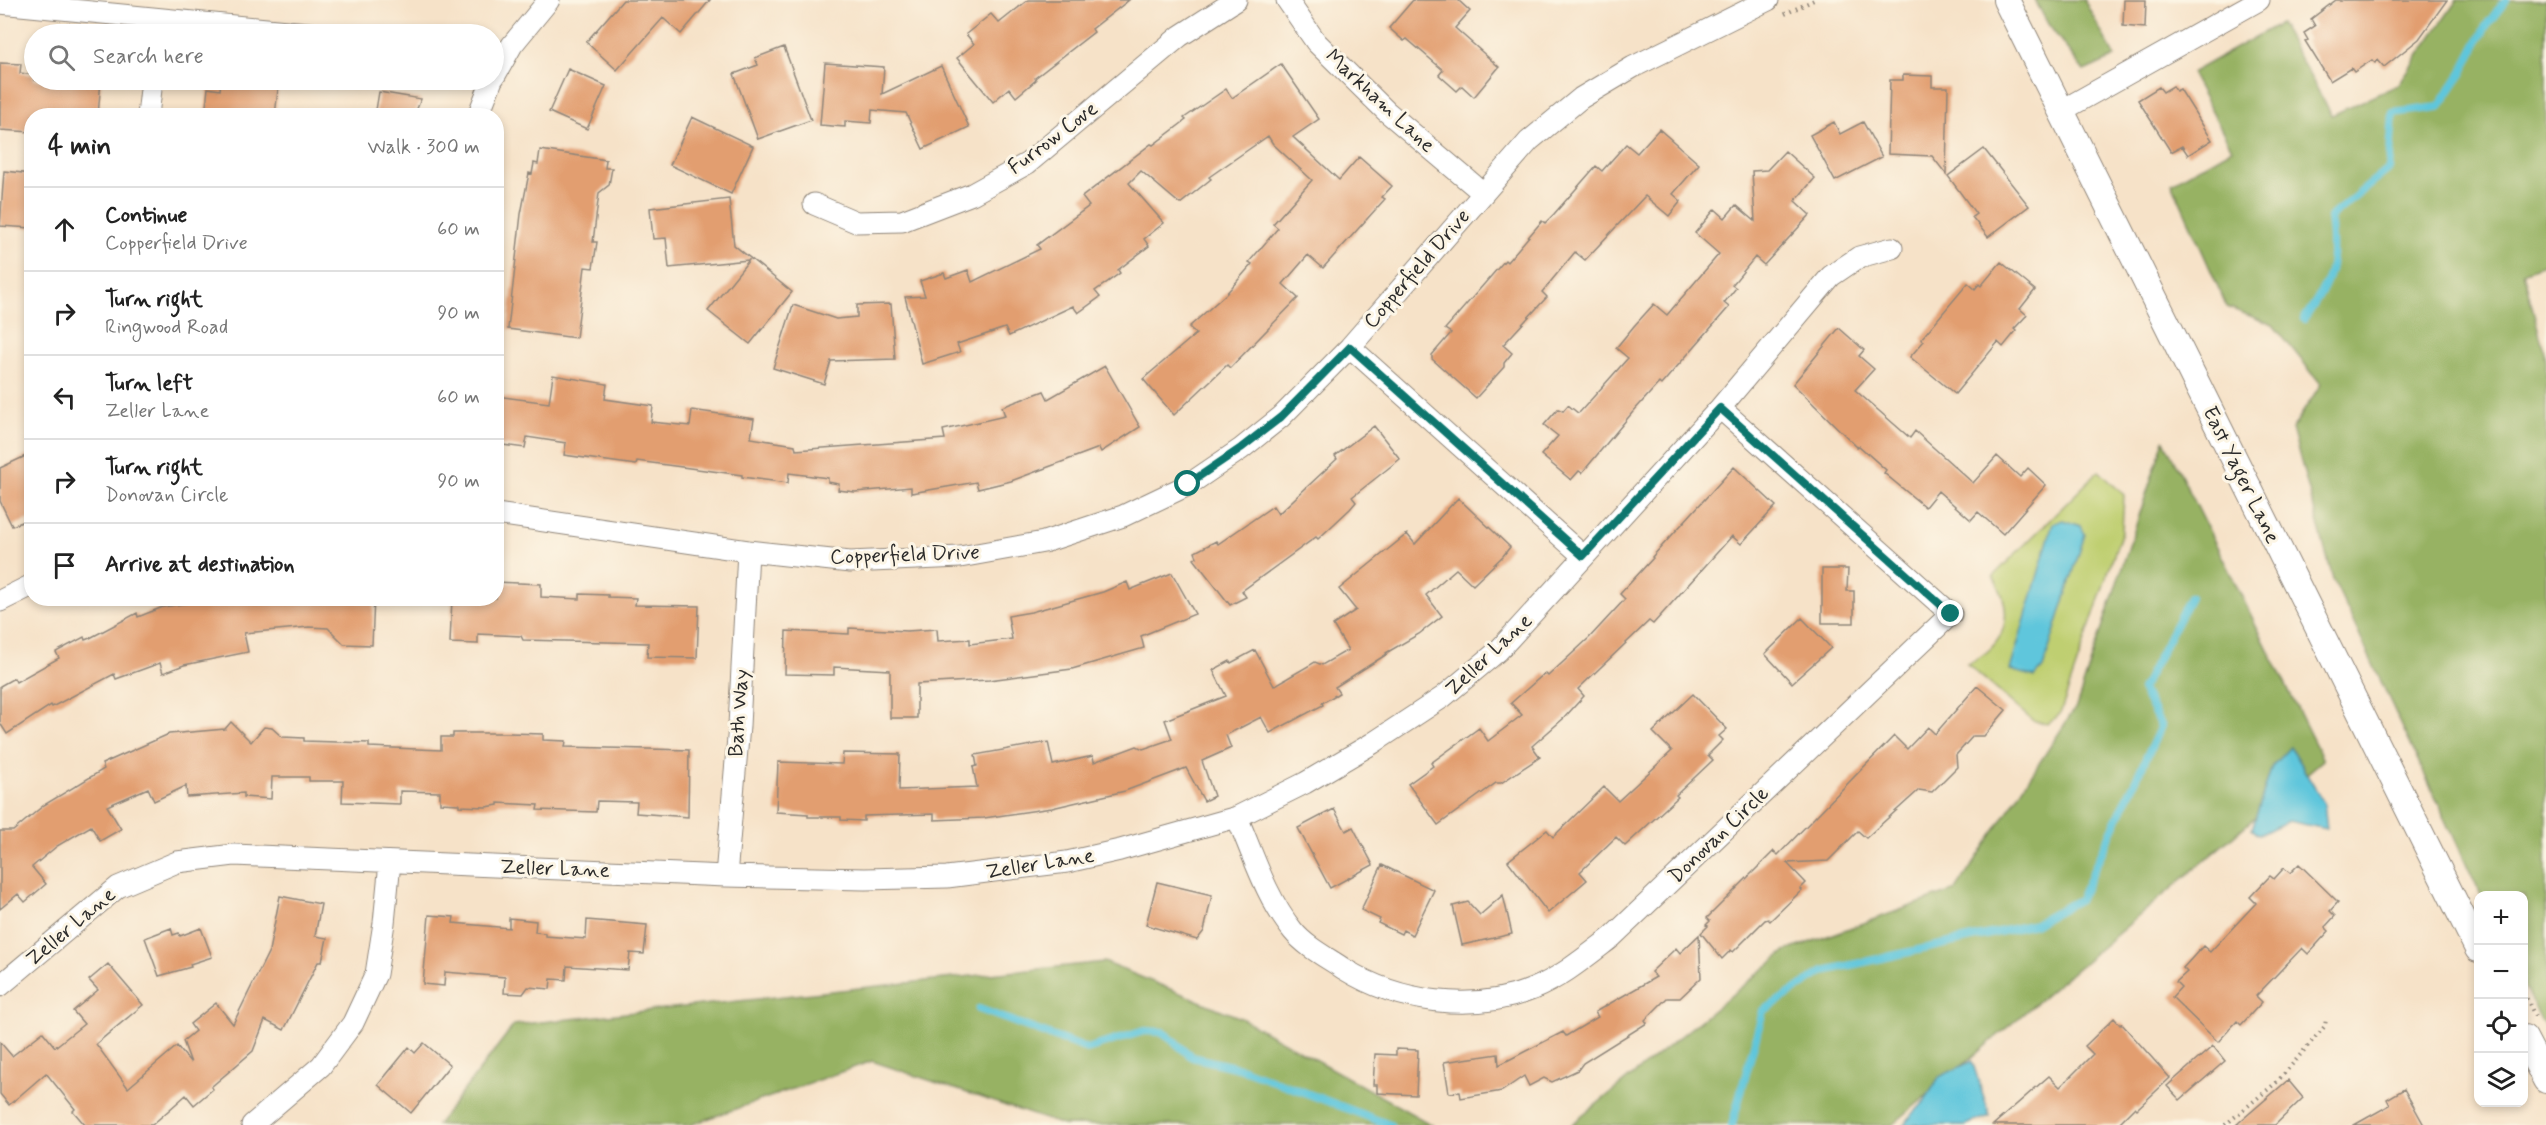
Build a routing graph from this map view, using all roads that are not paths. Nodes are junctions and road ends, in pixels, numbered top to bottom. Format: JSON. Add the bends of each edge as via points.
{"nodes":[{"id":1,"x":549,"y":0,"type":"edge"},
{"id":2,"x":1236,"y":0,"type":"edge"},
{"id":3,"x":1287,"y":0,"type":"edge"},
{"id":4,"x":1768,"y":0,"type":"edge"},
{"id":5,"x":2006,"y":0,"type":"edge"},
{"id":6,"x":2259,"y":0,"type":"edge"},
{"id":7,"x":0,"y":3,"type":"edge"},
{"id":8,"x":144,"y":24,"type":"edge"},
{"id":9,"x":504,"y":58,"type":"edge"},
{"id":10,"x":151,"y":90,"type":"edge"},
{"id":11,"x":487,"y":90,"type":"edge"},
{"id":12,"x":149,"y":108,"type":"edge"},
{"id":13,"x":481,"y":108,"type":"edge"},
{"id":14,"x":2061,"y":111,"type":"junction"},
{"id":15,"x":1483,"y":193,"type":"junction"},
{"id":16,"x":814,"y":204,"type":"dead end"},
{"id":17,"x":1892,"y":248,"type":"dead end"},
{"id":18,"x":1350,"y":347,"type":"junction"},
{"id":19,"x":1720,"y":408,"type":"junction"},
{"id":20,"x":504,"y":515,"type":"edge"},
{"id":21,"x":748,"y":551,"type":"junction"},
{"id":22,"x":1583,"y":556,"type":"junction"},
{"id":23,"x":24,"y":589,"type":"edge"},
{"id":24,"x":0,"y":601,"type":"edge"},
{"id":25,"x":1237,"y":817,"type":"junction"},
{"id":26,"x":390,"y":862,"type":"junction"},
{"id":27,"x":726,"y":876,"type":"junction"},
{"id":28,"x":2476,"y":945,"type":"edge"},
{"id":29,"x":0,"y":986,"type":"edge"},
{"id":30,"x":2528,"y":1047,"type":"edge"},
{"id":31,"x":2546,"y":1080,"type":"edge"},
{"id":32,"x":252,"y":1125,"type":"edge"}],
"edges":[{"from":1,"to":9,"type":"street"},
{"from":2,"to":16,"type":"street","name":"Furrow Cove","via":[[1180,36],[1028,163],[972,194],[902,221],[855,222]]},
{"from":3,"to":15,"type":"street","name":"Markham Lane","via":[[1316,42],[1386,111]]},
{"from":4,"to":15,"type":"street","name":"Copperfield Drive","via":[[1633,67],[1581,98],[1529,141]]},
{"from":5,"to":14,"type":"street","name":"East Yager Lane"},
{"from":6,"to":14,"type":"street"},
{"from":7,"to":8,"type":"street"},
{"from":10,"to":12,"type":"street"},
{"from":11,"to":13,"type":"street"},
{"from":14,"to":28,"type":"street","name":"East Yager Lane"},
{"from":15,"to":18,"type":"street","name":"Copperfield Drive"},
{"from":17,"to":19,"type":"street","name":"Zeller Lane","via":[[1859,257],[1831,276]]},
{"from":18,"to":21,"type":"street","name":"Copperfield Drive","via":[[1281,417],[1241,448],[1188,484],[1123,516],[1044,542],[960,557],[850,562]]},
{"from":18,"to":22,"type":"street"},
{"from":19,"to":22,"type":"street","name":"Zeller Lane"},
{"from":19,"to":25,"type":"street","name":"Donovan Circle","via":[[1951,614],[1612,937],[1572,968],[1532,989],[1486,1001],[1448,1002],[1376,986],[1322,955],[1294,932],[1271,896]]},
{"from":20,"to":21,"type":"street","name":"Copperfield Drive"},
{"from":21,"to":27,"type":"street","name":"Bath Way"},
{"from":22,"to":25,"type":"street","name":"Zeller Lane","via":[[1498,651],[1443,697],[1305,783]]},
{"from":23,"to":24,"type":"street"},
{"from":25,"to":27,"type":"street","name":"Zeller Lane","via":[[1120,850],[1013,870],[865,879]]},
{"from":26,"to":27,"type":"street","name":"Zeller Lane"},
{"from":26,"to":29,"type":"street","name":"Zeller Lane","via":[[234,855],[177,862],[118,887]]},
{"from":26,"to":32,"type":"street","via":[[376,974],[353,1023],[321,1066]]},
{"from":30,"to":31,"type":"street"}]}
